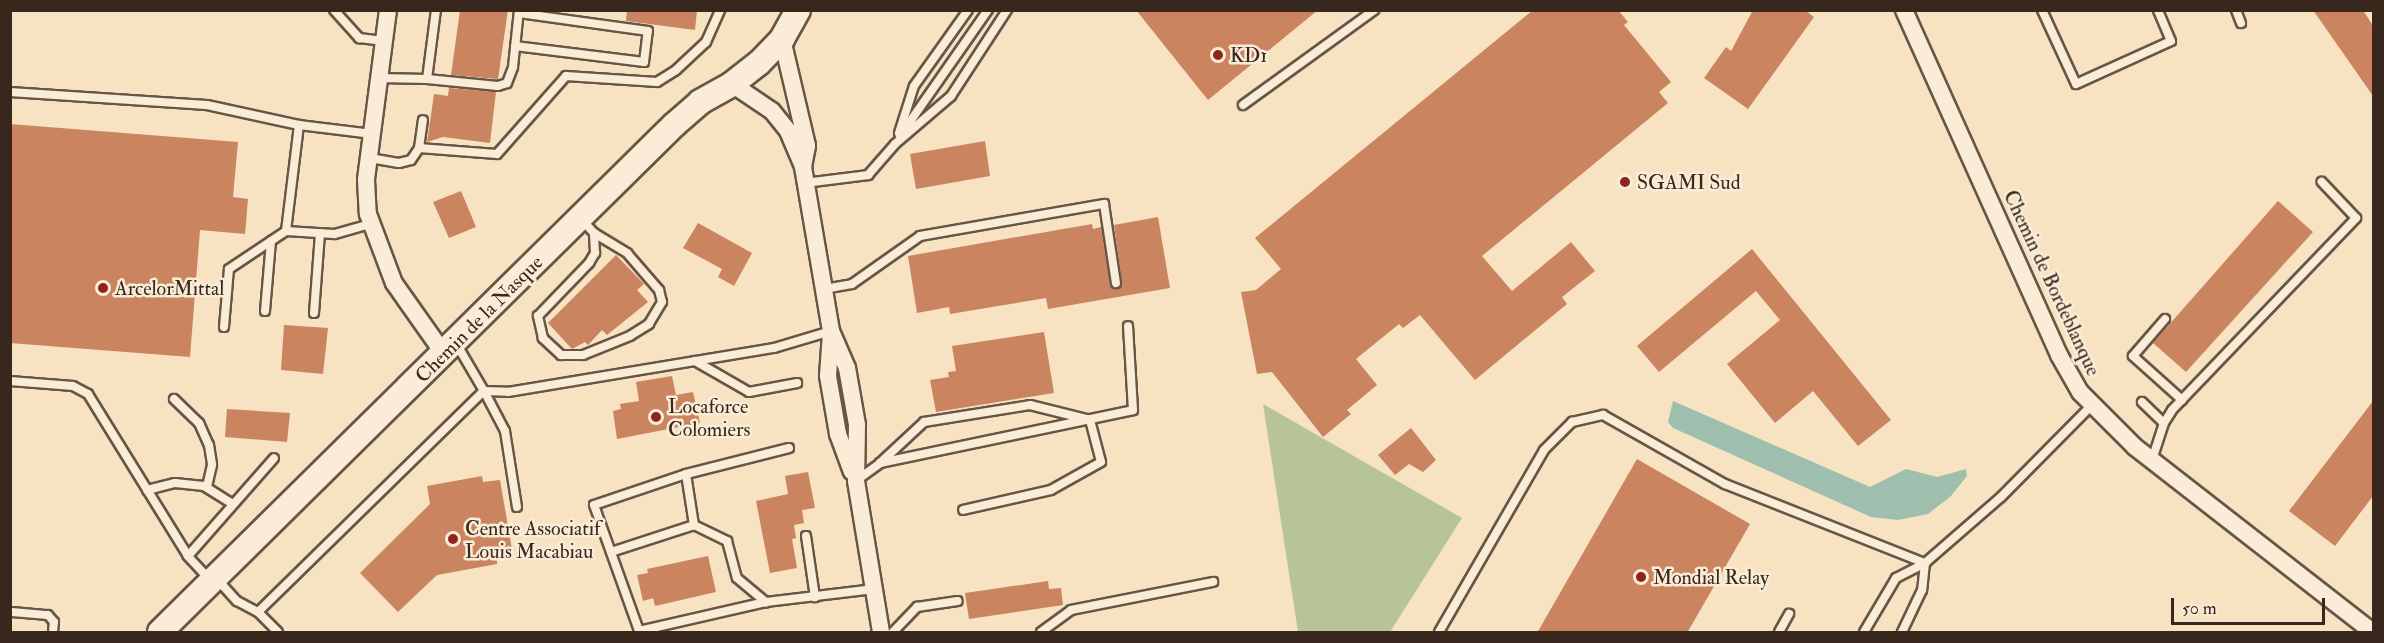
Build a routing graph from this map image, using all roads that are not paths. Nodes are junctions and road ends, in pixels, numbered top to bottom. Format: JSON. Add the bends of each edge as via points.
{"nodes":[{"id":1,"x":334,"y":10,"type":"edge"},
{"id":2,"x":388,"y":10,"type":"edge"},
{"id":3,"x":436,"y":10,"type":"edge"},
{"id":4,"x":720,"y":10,"type":"edge"},
{"id":5,"x":798,"y":10,"type":"edge"},
{"id":6,"x":968,"y":10,"type":"edge"},
{"id":7,"x":988,"y":10,"type":"edge"},
{"id":8,"x":1007,"y":10,"type":"edge"},
{"id":9,"x":1374,"y":10,"type":"edge"},
{"id":10,"x":1904,"y":10,"type":"edge"},
{"id":11,"x":2042,"y":10,"type":"edge"},
{"id":12,"x":2157,"y":10,"type":"edge"},
{"id":13,"x":2236,"y":10,"type":"edge"},
{"id":14,"x":519,"y":12,"type":"edge"},
{"id":15,"x":2241,"y":23,"type":"dead end"},
{"id":16,"x":782,"y":39,"type":"junction"},
{"id":17,"x":384,"y":41,"type":"junction"},
{"id":18,"x":515,"y":46,"type":"junction"},
{"id":19,"x":380,"y":78,"type":"junction"},
{"id":20,"x":427,"y":79,"type":"junction"},
{"id":21,"x":732,"y":84,"type":"junction"},
{"id":22,"x":10,"y":92,"type":"edge"},
{"id":23,"x":1243,"y":105,"type":"dead end"},
{"id":24,"x":423,"y":120,"type":"dead end"},
{"id":25,"x":299,"y":125,"type":"junction"},
{"id":26,"x":372,"y":134,"type":"junction"},
{"id":27,"x":895,"y":144,"type":"junction"},
{"id":28,"x":418,"y":148,"type":"junction"},
{"id":29,"x":370,"y":158,"type":"junction"},
{"id":30,"x":804,"y":175,"type":"junction"},
{"id":31,"x":2322,"y":182,"type":"dead end"},
{"id":32,"x":370,"y":224,"type":"junction"},
{"id":33,"x":587,"y":226,"type":"junction"},
{"id":34,"x":286,"y":231,"type":"junction"},
{"id":35,"x":320,"y":233,"type":"junction"},
{"id":36,"x":271,"y":241,"type":"junction"},
{"id":37,"x":1116,"y":283,"type":"dead end"},
{"id":38,"x":824,"y":289,"type":"junction"},
{"id":39,"x":265,"y":311,"type":"dead end"},
{"id":40,"x":314,"y":313,"type":"dead end"},
{"id":41,"x":2165,"y":319,"type":"dead end"},
{"id":42,"x":1128,"y":326,"type":"dead end"},
{"id":43,"x":224,"y":327,"type":"dead end"},
{"id":44,"x":831,"y":331,"type":"junction"},
{"id":45,"x":449,"y":348,"type":"junction"},
{"id":46,"x":695,"y":361,"type":"junction"},
{"id":47,"x":10,"y":381,"type":"edge"},
{"id":48,"x":796,"y":383,"type":"dead end"},
{"id":49,"x":484,"y":391,"type":"junction"},
{"id":50,"x":174,"y":399,"type":"dead end"},
{"id":51,"x":2182,"y":400,"type":"junction"},
{"id":52,"x":2142,"y":402,"type":"dead end"},
{"id":53,"x":2091,"y":406,"type":"junction"},
{"id":54,"x":1090,"y":420,"type":"junction"},
{"id":55,"x":2164,"y":423,"type":"junction"},
{"id":56,"x":789,"y":448,"type":"dead end"},
{"id":57,"x":274,"y":458,"type":"dead end"},
{"id":58,"x":2151,"y":461,"type":"junction"},
{"id":59,"x":880,"y":463,"type":"junction"},
{"id":60,"x":686,"y":474,"type":"junction"},
{"id":61,"x":856,"y":481,"type":"junction"},
{"id":62,"x":207,"y":487,"type":"junction"},
{"id":63,"x":147,"y":490,"type":"junction"},
{"id":64,"x":233,"y":504,"type":"junction"},
{"id":65,"x":517,"y":507,"type":"dead end"},
{"id":66,"x":963,"y":510,"type":"dead end"},
{"id":67,"x":694,"y":525,"type":"junction"},
{"id":68,"x":806,"y":536,"type":"dead end"},
{"id":69,"x":611,"y":552,"type":"junction"},
{"id":70,"x":188,"y":556,"type":"junction"},
{"id":71,"x":1925,"y":563,"type":"junction"},
{"id":72,"x":214,"y":580,"type":"junction"},
{"id":73,"x":1213,"y":582,"type":"dead end"},
{"id":74,"x":874,"y":589,"type":"junction"},
{"id":75,"x":815,"y":597,"type":"junction"},
{"id":76,"x":766,"y":602,"type":"junction"},
{"id":77,"x":958,"y":602,"type":"dead end"},
{"id":78,"x":12,"y":612,"type":"edge"},
{"id":79,"x":258,"y":612,"type":"junction"},
{"id":80,"x":1789,"y":614,"type":"dead end"},
{"id":81,"x":638,"y":632,"type":"edge"},
{"id":82,"x":53,"y":633,"type":"edge"},
{"id":83,"x":160,"y":633,"type":"edge"},
{"id":84,"x":278,"y":633,"type":"edge"},
{"id":85,"x":881,"y":633,"type":"edge"},
{"id":86,"x":893,"y":633,"type":"edge"},
{"id":87,"x":1041,"y":633,"type":"edge"},
{"id":88,"x":1439,"y":633,"type":"edge"},
{"id":89,"x":1779,"y":633,"type":"edge"},
{"id":90,"x":1864,"y":633,"type":"edge"},
{"id":91,"x":1902,"y":633,"type":"edge"},
{"id":92,"x":2373,"y":633,"type":"edge"}],
"edges":[{"from":1,"to":17,"type":"lane","via":[[359,38]]},
{"from":2,"to":17,"type":"street"},
{"from":3,"to":20,"type":"lane"},
{"from":4,"to":28,"type":"lane","via":[[706,42],[684,64],[657,82],[566,76],[497,154]]},
{"from":5,"to":16,"type":"street","name":"Chemin de la Nasque"},
{"from":6,"to":27,"type":"lane","via":[[915,86]]},
{"from":7,"to":27,"type":"lane"},
{"from":8,"to":27,"type":"lane","via":[[951,96]]},
{"from":9,"to":23,"type":"lane"},
{"from":10,"to":53,"type":"street","name":"Chemin de Bordeblanque","via":[[2059,355]]},
{"from":11,"to":12,"type":"lane","via":[[2076,84],[2171,41]]},
{"from":13,"to":15,"type":"lane"},
{"from":14,"to":18,"type":"lane"},
{"from":14,"to":18,"type":"lane","via":[[648,31],[644,62]]},
{"from":16,"to":21,"type":"street","name":"Chemin de la Nasque"},
{"from":16,"to":30,"type":"street","via":[[807,146]]},
{"from":17,"to":19,"type":"street"},
{"from":18,"to":20,"type":"lane","via":[[510,76],[503,85]]},
{"from":19,"to":20,"type":"lane"},
{"from":19,"to":26,"type":"street"},
{"from":21,"to":30,"type":"street","via":[[772,111],[788,131]]},
{"from":21,"to":33,"type":"street","name":"Chemin de la Nasque","via":[[700,102]]},
{"from":22,"to":25,"type":"lane","via":[[207,105]]},
{"from":24,"to":28,"type":"lane"},
{"from":25,"to":26,"type":"lane"},
{"from":25,"to":34,"type":"lane"},
{"from":26,"to":29,"type":"street"},
{"from":27,"to":30,"type":"lane","via":[[868,175]]},
{"from":28,"to":29,"type":"lane","via":[[414,157],[404,163]]},
{"from":29,"to":32,"type":"street","via":[[366,194]]},
{"from":30,"to":38,"type":"street"},
{"from":31,"to":51,"type":"lane","via":[[2356,218]]},
{"from":32,"to":35,"type":"lane","via":[[334,234]]},
{"from":32,"to":45,"type":"street","via":[[394,283]]},
{"from":33,"to":33,"type":"lane","via":[[595,253],[538,316],[543,338],[561,355],[584,355],[630,336],[648,324],[662,302],[659,290],[627,253]]},
{"from":33,"to":45,"type":"street","name":"Chemin de la Nasque"},
{"from":34,"to":35,"type":"lane"},
{"from":34,"to":36,"type":"lane"},
{"from":35,"to":40,"type":"lane"},
{"from":36,"to":39,"type":"lane"},
{"from":36,"to":43,"type":"lane","via":[[229,269]]},
{"from":37,"to":38,"type":"lane","via":[[1104,204],[921,236],[852,284]]},
{"from":38,"to":44,"type":"street"},
{"from":41,"to":51,"type":"lane","via":[[2133,356]]},
{"from":42,"to":54,"type":"lane","via":[[1133,410]]},
{"from":44,"to":46,"type":"lane","via":[[774,348]]},
{"from":44,"to":61,"type":"street","via":[[847,368],[856,425]]},
{"from":45,"to":49,"type":"lane"},
{"from":45,"to":72,"type":"street","name":"Chemin de la Nasque"},
{"from":46,"to":48,"type":"lane","via":[[749,392]]},
{"from":46,"to":49,"type":"lane","via":[[508,392]]},
{"from":47,"to":63,"type":"lane","via":[[73,386],[88,394]]},
{"from":49,"to":65,"type":"lane","via":[[505,431]]},
{"from":49,"to":79,"type":"lane"},
{"from":50,"to":62,"type":"lane","via":[[200,423],[212,465]]},
{"from":51,"to":55,"type":"lane"},
{"from":52,"to":55,"type":"lane"},
{"from":53,"to":58,"type":"street","name":"Chemin de Bordeblanque"},
{"from":53,"to":71,"type":"lane","via":[[2001,497]]},
{"from":54,"to":59,"type":"lane"},
{"from":54,"to":59,"type":"lane","via":[[1030,405],[924,422]]},
{"from":54,"to":66,"type":"lane","via":[[1101,462],[1051,490]]},
{"from":55,"to":58,"type":"lane"},
{"from":56,"to":60,"type":"lane"},
{"from":57,"to":64,"type":"lane"},
{"from":58,"to":92,"type":"street","name":"Chemin de Bordeblanque"},
{"from":59,"to":61,"type":"lane"},
{"from":60,"to":67,"type":"lane"},
{"from":60,"to":69,"type":"lane","via":[[594,505]]},
{"from":61,"to":74,"type":"street"},
{"from":62,"to":63,"type":"lane","via":[[175,483]]},
{"from":62,"to":64,"type":"lane"},
{"from":63,"to":70,"type":"lane"},
{"from":64,"to":70,"type":"lane"},
{"from":67,"to":69,"type":"lane"},
{"from":67,"to":76,"type":"lane","via":[[727,541],[737,578]]},
{"from":68,"to":75,"type":"lane"},
{"from":69,"to":81,"type":"lane"},
{"from":70,"to":72,"type":"lane"},
{"from":71,"to":88,"type":"lane","via":[[1725,484],[1602,415],[1572,422],[1544,450]]},
{"from":71,"to":90,"type":"lane","via":[[1896,578]]},
{"from":71,"to":91,"type":"lane","via":[[1922,590]]},
{"from":72,"to":79,"type":"lane","via":[[237,601]]},
{"from":72,"to":83,"type":"street","name":"Chemin de la Nasque"},
{"from":73,"to":87,"type":"lane","via":[[1071,610]]},
{"from":74,"to":75,"type":"lane"},
{"from":74,"to":85,"type":"street"},
{"from":75,"to":76,"type":"lane"},
{"from":76,"to":81,"type":"lane"},
{"from":77,"to":86,"type":"lane","via":[[917,607]]},
{"from":78,"to":82,"type":"lane","via":[[48,615],[54,622]]},
{"from":79,"to":84,"type":"lane"},
{"from":80,"to":89,"type":"lane"}]}
